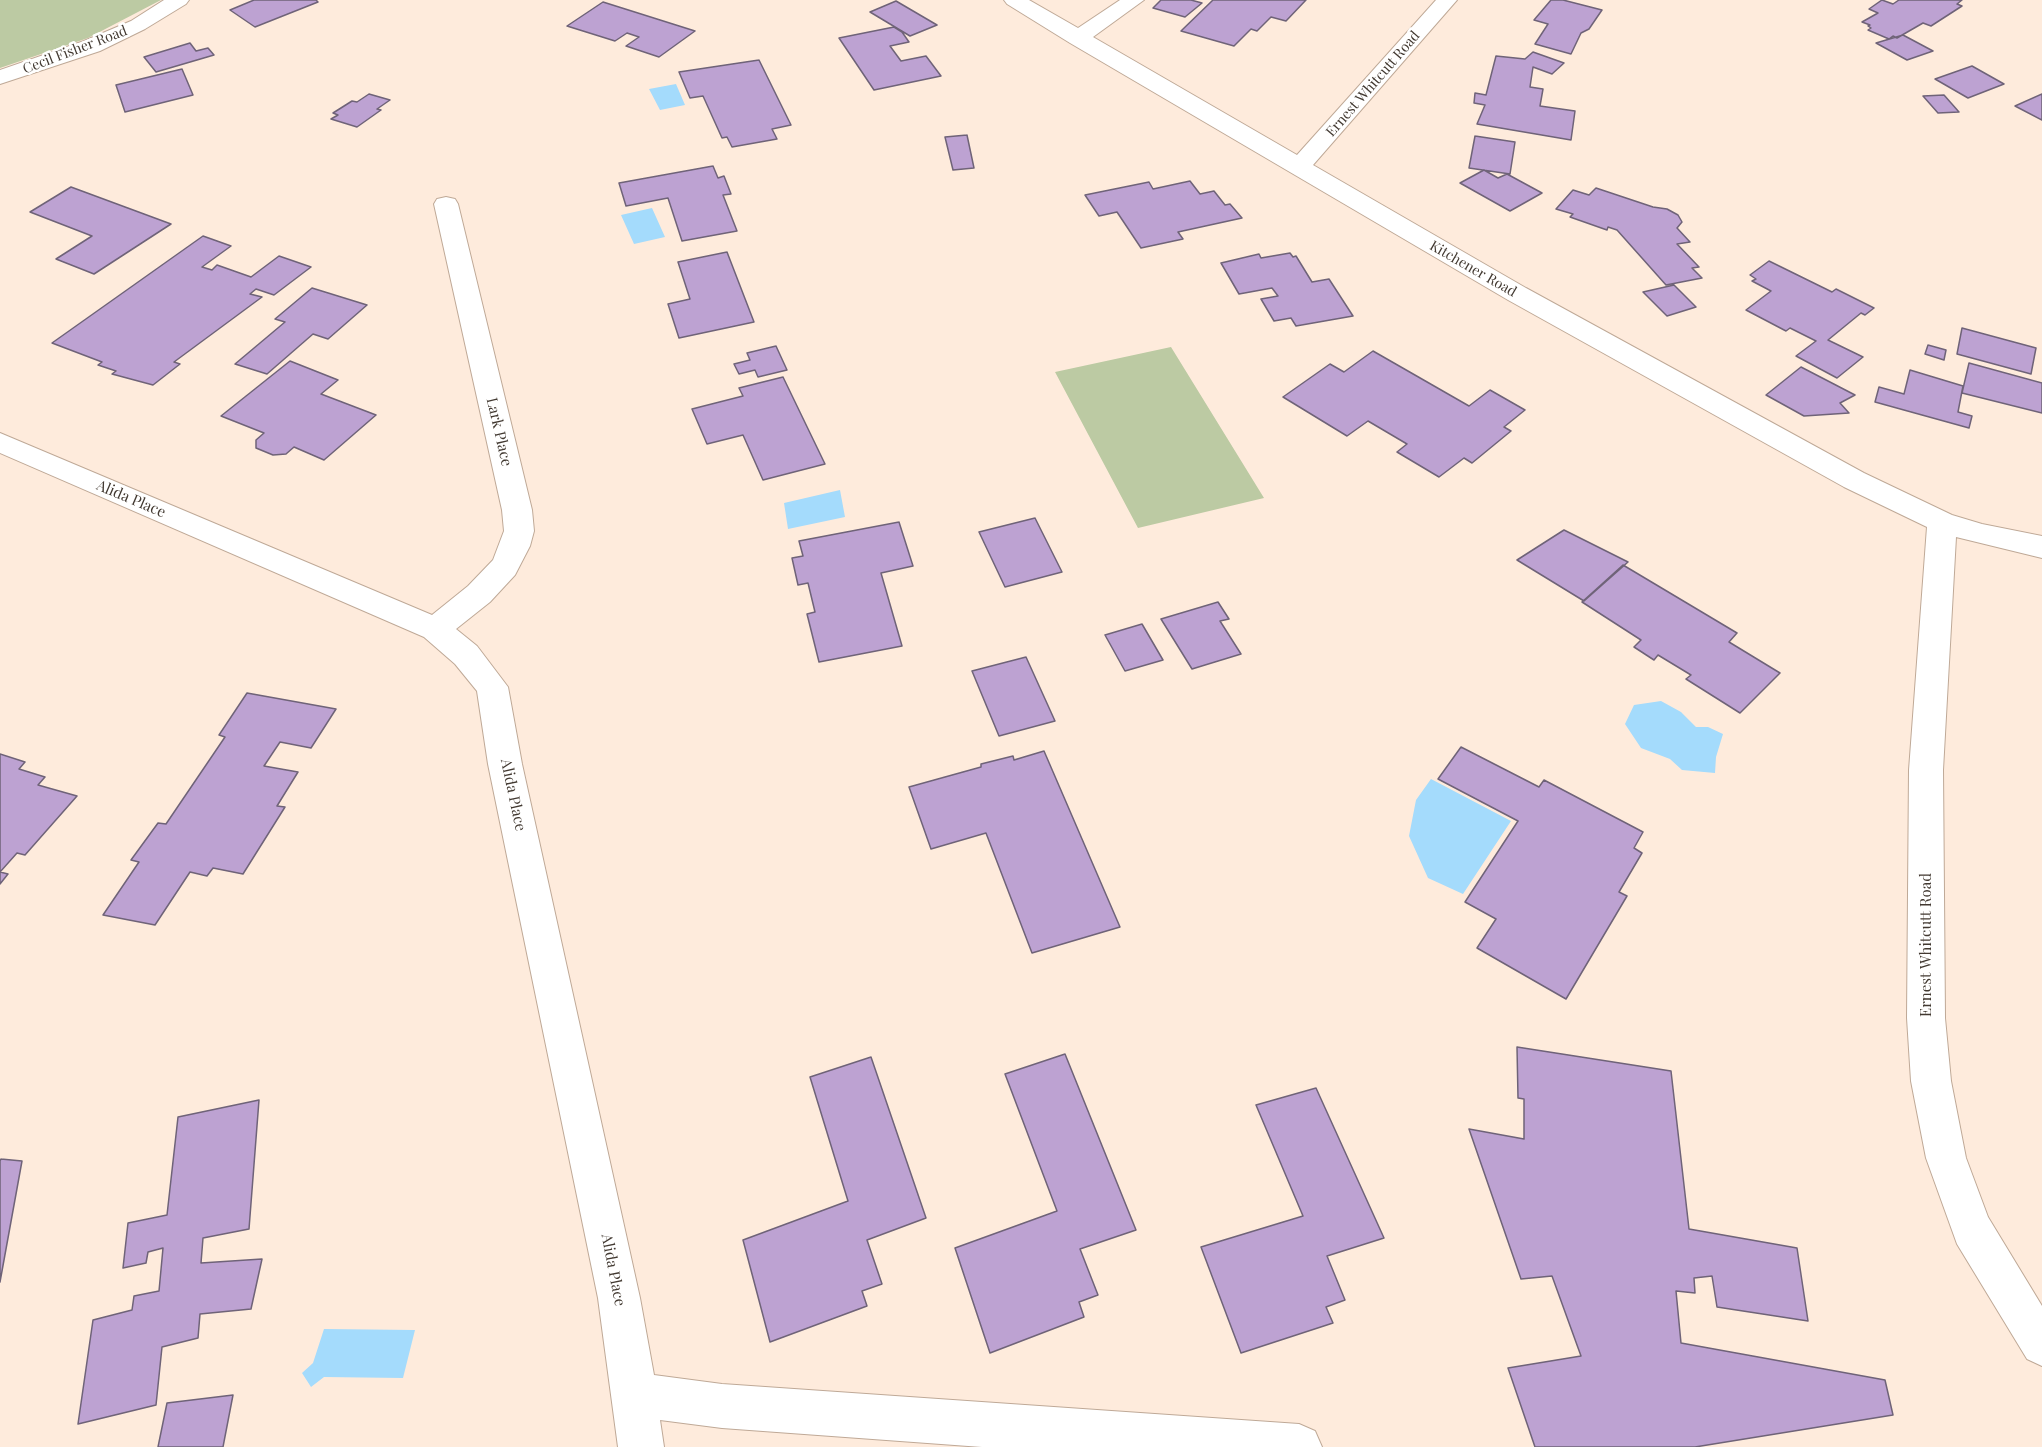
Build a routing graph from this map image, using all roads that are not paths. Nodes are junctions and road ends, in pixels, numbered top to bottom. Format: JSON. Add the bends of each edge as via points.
{"nodes":[{"id":1,"x":180,"y":0,"type":"edge"},
{"id":2,"x":1014,"y":0,"type":"edge"},
{"id":3,"x":1134,"y":0,"type":"edge"},
{"id":4,"x":1447,"y":0,"type":"edge"},
{"id":5,"x":1078,"y":38,"type":"junction"},
{"id":6,"x":0,"y":77,"type":"edge"},
{"id":7,"x":1299,"y":167,"type":"junction"},
{"id":8,"x":446,"y":204,"type":"dead end"},
{"id":9,"x":0,"y":442,"type":"edge"},
{"id":10,"x":1942,"y":522,"type":"junction"},
{"id":11,"x":2042,"y":547,"type":"edge"},
{"id":12,"x":435,"y":629,"type":"junction"},
{"id":13,"x":2042,"y":1344,"type":"edge"},
{"id":14,"x":635,"y":1395,"type":"junction"},
{"id":15,"x":641,"y":1447,"type":"edge"},
{"id":16,"x":1299,"y":1447,"type":"edge"}],
"edges":[{"from":1,"to":6,"type":"street","name":"Cecil Fisher Road","via":[[92,46]]},
{"from":2,"to":5,"type":"street","name":"Kitchener Road"},
{"from":3,"to":5,"type":"street"},
{"from":4,"to":7,"type":"street","name":"Ernest Whitcutt Road"},
{"from":5,"to":7,"type":"street","name":"Kitchener Road"},
{"from":7,"to":10,"type":"street","name":"Kitchener Road","via":[[1516,294],[1854,480]]},
{"from":8,"to":12,"type":"street","name":"Lark Place","via":[[519,531],[504,567]]},
{"from":9,"to":12,"type":"street","name":"Alida Place"},
{"from":10,"to":11,"type":"street","name":"Kitchener Road"},
{"from":10,"to":13,"type":"street","name":"Ernest Whitcutt Road","via":[[1926,770],[1926,1018],[1931,1081],[1946,1158],[1972,1229]]},
{"from":12,"to":14,"type":"street","name":"Alida Place","via":[[466,655],[492,687],[505,764],[620,1298]]},
{"from":14,"to":15,"type":"street","name":"Alida Place"},
{"from":14,"to":16,"type":"street","via":[[722,1406]]}]}
